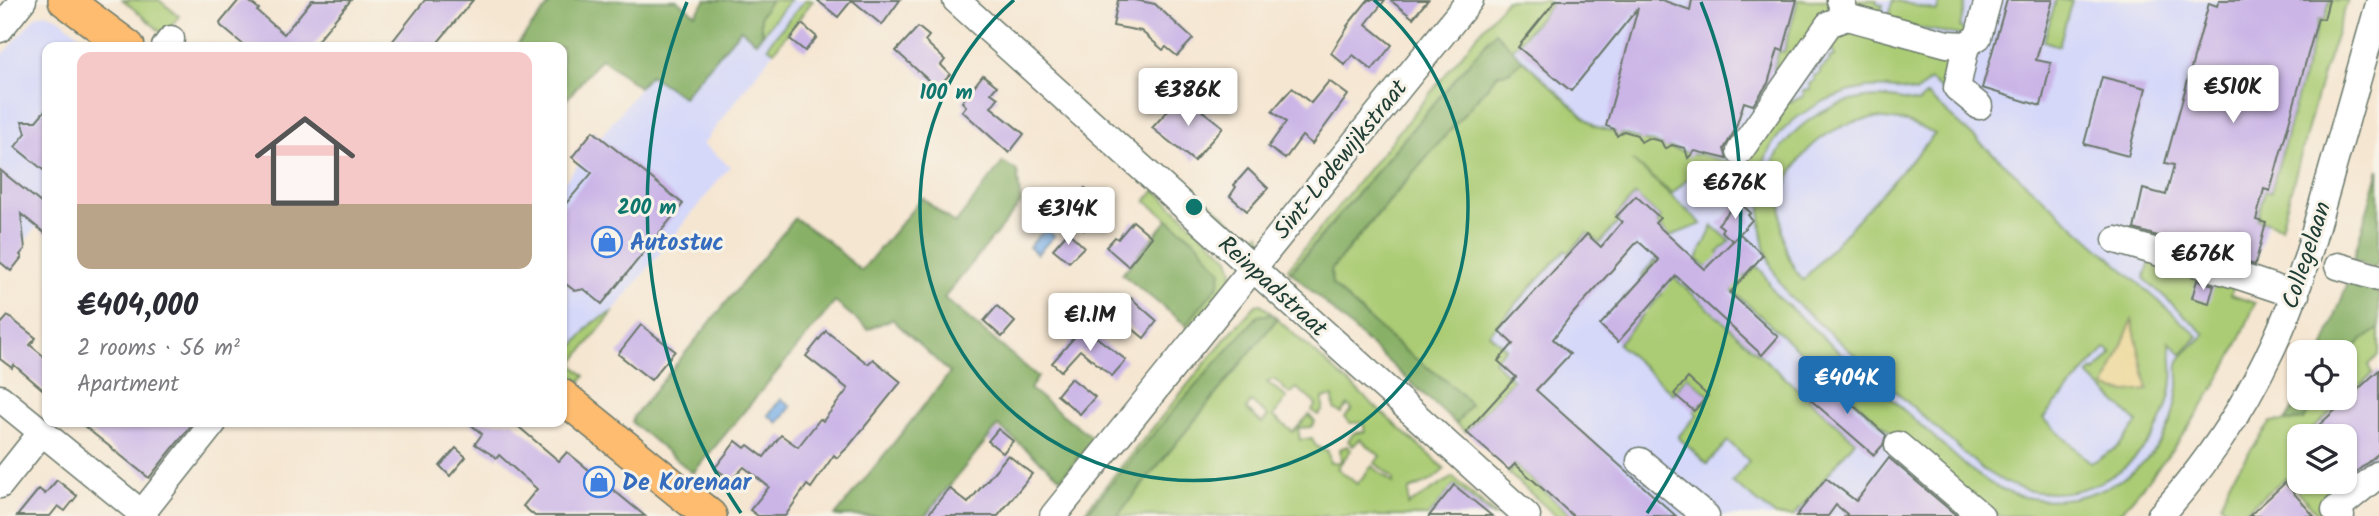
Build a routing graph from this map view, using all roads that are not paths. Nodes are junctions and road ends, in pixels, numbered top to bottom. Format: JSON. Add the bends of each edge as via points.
{"nodes":[{"id":1,"x":23,"y":0,"type":"edge"},
{"id":2,"x":65,"y":0,"type":"edge"},
{"id":3,"x":92,"y":0,"type":"edge"},
{"id":4,"x":956,"y":0,"type":"edge"},
{"id":5,"x":1470,"y":0,"type":"edge"},
{"id":6,"x":1988,"y":0,"type":"edge"},
{"id":7,"x":2379,"y":4,"type":"edge"},
{"id":8,"x":1844,"y":8,"type":"edge"},
{"id":9,"x":0,"y":29,"type":"edge"},
{"id":10,"x":121,"y":42,"type":"edge"},
{"id":11,"x":134,"y":42,"type":"edge"},
{"id":12,"x":1966,"y":45,"type":"junction"},
{"id":13,"x":1979,"y":106,"type":"dead end"},
{"id":14,"x":1740,"y":151,"type":"dead end"},
{"id":15,"x":2116,"y":240,"type":"dead end"},
{"id":16,"x":2338,"y":266,"type":"dead end"},
{"id":17,"x":1252,"y":267,"type":"junction"},
{"id":18,"x":2379,"y":278,"type":"edge"},
{"id":19,"x":2296,"y":295,"type":"junction"},
{"id":20,"x":0,"y":398,"type":"edge"},
{"id":21,"x":567,"y":400,"type":"edge"},
{"id":22,"x":210,"y":427,"type":"edge"},
{"id":23,"x":42,"y":432,"type":"junction"},
{"id":24,"x":1898,"y":445,"type":"dead end"},
{"id":25,"x":1640,"y":461,"type":"dead end"},
{"id":26,"x":2379,"y":474,"type":"edge"},
{"id":27,"x":0,"y":485,"type":"edge"},
{"id":28,"x":144,"y":515,"type":"edge"},
{"id":29,"x":710,"y":516,"type":"edge"},
{"id":30,"x":1053,"y":516,"type":"edge"},
{"id":31,"x":1527,"y":516,"type":"edge"},
{"id":32,"x":1706,"y":516,"type":"edge"},
{"id":33,"x":1980,"y":516,"type":"edge"},
{"id":34,"x":2160,"y":516,"type":"edge"},
{"id":35,"x":2341,"y":516,"type":"edge"}],
"edges":[{"from":1,"to":9,"type":"street"},
{"from":2,"to":10,"type":"main road"},
{"from":3,"to":11,"type":"main road"},
{"from":4,"to":17,"type":"street","name":"Reinpadstraat"},
{"from":5,"to":17,"type":"street","name":"Sint-Lodewijkstraat"},
{"from":6,"to":12,"type":"street","via":[[1978,37]]},
{"from":7,"to":19,"type":"street","name":"Collegelaan"},
{"from":8,"to":12,"type":"street","via":[[1947,44]]},
{"from":8,"to":14,"type":"street"},
{"from":12,"to":13,"type":"street","via":[[1956,88]]},
{"from":15,"to":19,"type":"street"},
{"from":16,"to":18,"type":"street"},
{"from":17,"to":30,"type":"street","name":"Sint-Lodewijkstraat"},
{"from":17,"to":31,"type":"street","name":"Reinpadstraat"},
{"from":19,"to":34,"type":"street","name":"Collegelaan","via":[[2245,401],[2208,458]]},
{"from":20,"to":23,"type":"street"},
{"from":21,"to":29,"type":"main road"},
{"from":22,"to":28,"type":"street"},
{"from":23,"to":27,"type":"street"},
{"from":23,"to":28,"type":"street"},
{"from":24,"to":33,"type":"street"},
{"from":25,"to":32,"type":"street"},
{"from":26,"to":35,"type":"street","via":[[2335,510]]}]}
